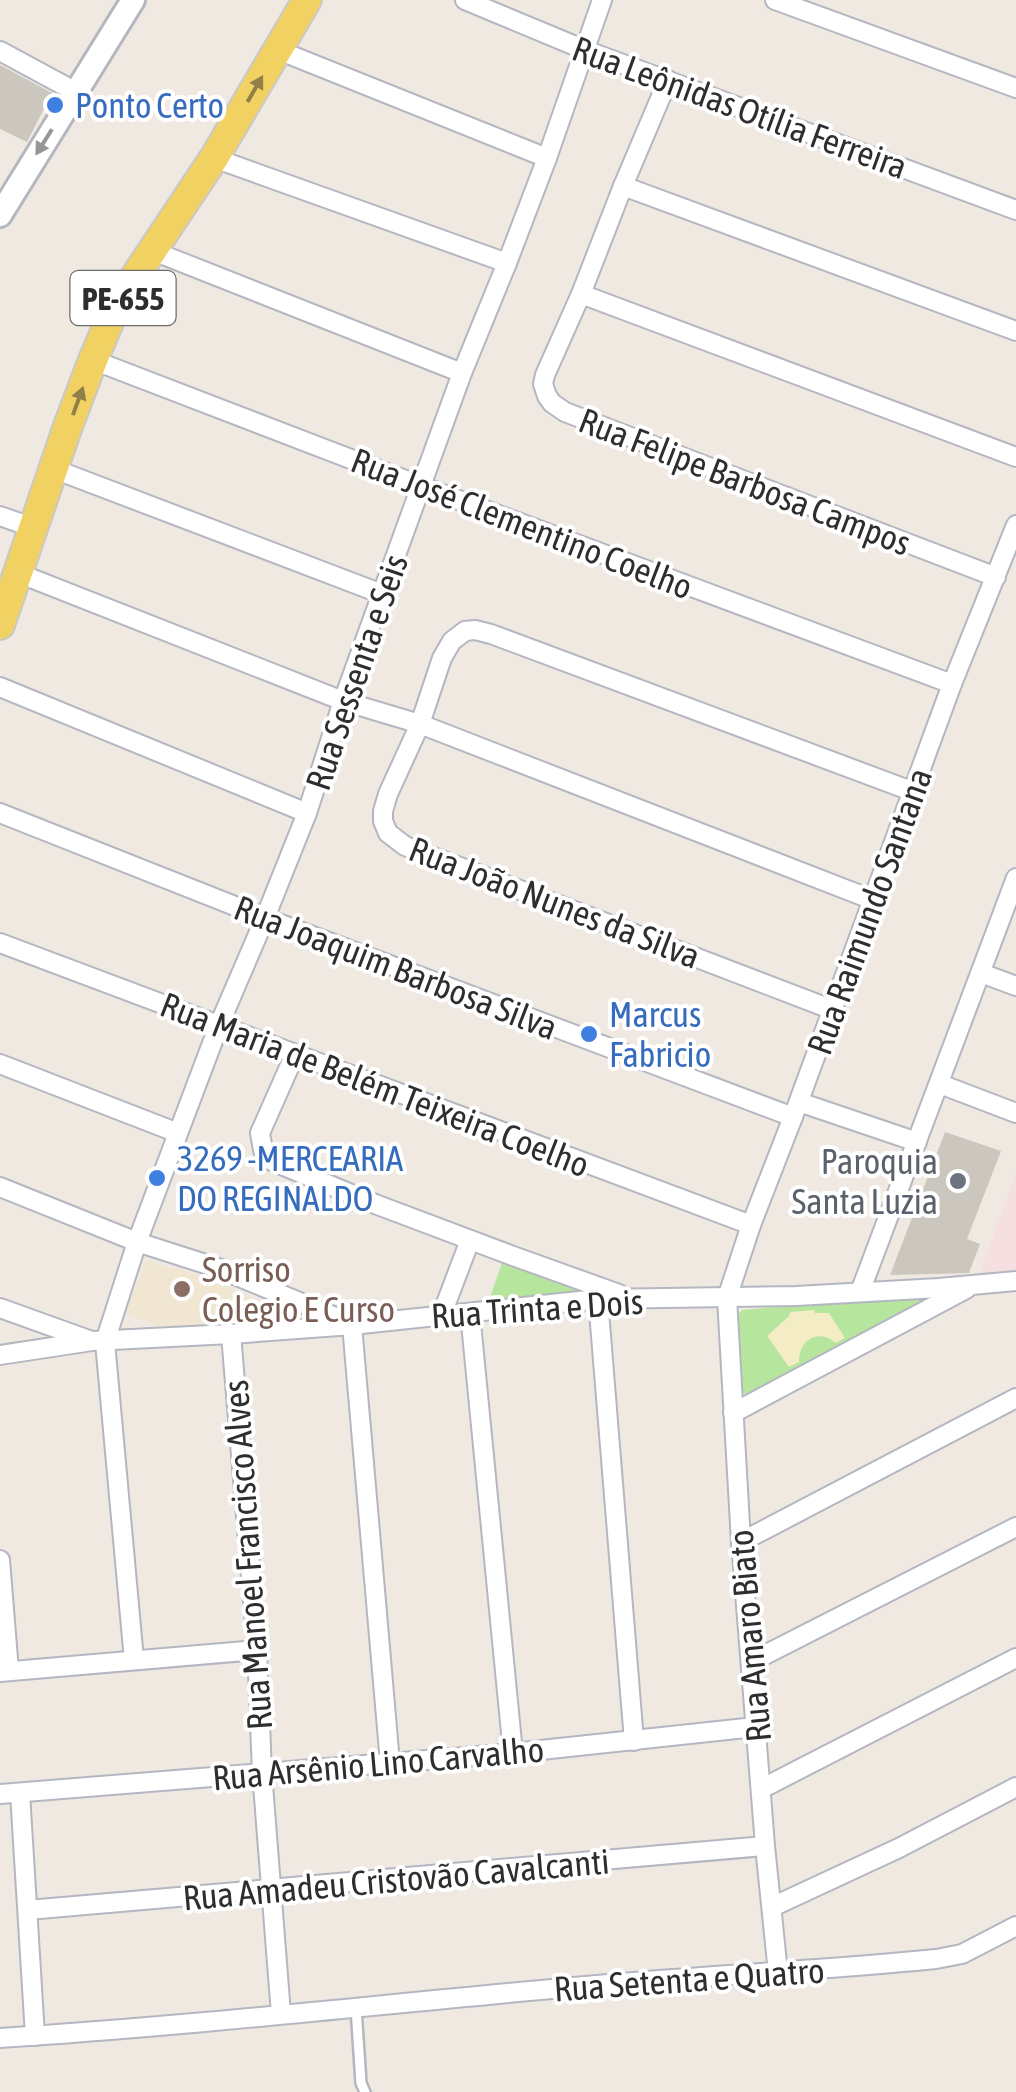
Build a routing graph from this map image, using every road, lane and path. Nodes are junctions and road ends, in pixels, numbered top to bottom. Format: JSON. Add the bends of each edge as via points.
{"nodes":[{"id":1,"x":133,"y":0,"type":"edge"},
{"id":2,"x":307,"y":0,"type":"edge"},
{"id":3,"x":465,"y":0,"type":"edge"},
{"id":4,"x":602,"y":0,"type":"edge"},
{"id":5,"x":775,"y":0,"type":"edge"},
{"id":6,"x":278,"y":50,"type":"junction"},
{"id":7,"x":585,"y":50,"type":"junction"},
{"id":8,"x":0,"y":51,"type":"edge"},
{"id":9,"x":668,"y":80,"type":"junction"},
{"id":10,"x":1016,"y":88,"type":"edge"},
{"id":11,"x":76,"y":92,"type":"junction"},
{"id":12,"x":214,"y":158,"type":"junction"},
{"id":13,"x":547,"y":158,"type":"junction"},
{"id":14,"x":622,"y":186,"type":"junction"},
{"id":15,"x":2,"y":207,"type":"edge"},
{"id":16,"x":1016,"y":210,"type":"edge"},
{"id":17,"x":152,"y":251,"type":"junction"},
{"id":18,"x":508,"y":263,"type":"junction"},
{"id":19,"x":581,"y":294,"type":"junction"},
{"id":20,"x":1016,"y":331,"type":"edge"},
{"id":21,"x":93,"y":360,"type":"junction"},
{"id":22,"x":462,"y":372,"type":"junction"},
{"id":23,"x":1016,"y":457,"type":"edge"},
{"id":24,"x":54,"y":468,"type":"junction"},
{"id":25,"x":422,"y":486,"type":"junction"},
{"id":26,"x":0,"y":516,"type":"edge"},
{"id":27,"x":1016,"y":525,"type":"edge"},
{"id":28,"x":34,"y":528,"type":"junction"},
{"id":29,"x":18,"y":573,"type":"junction"},
{"id":30,"x":996,"y":577,"type":"junction"},
{"id":31,"x":382,"y":594,"type":"junction"},
{"id":32,"x":0,"y":625,"type":"edge"},
{"id":33,"x":952,"y":684,"type":"junction"},
{"id":34,"x":0,"y":686,"type":"edge"},
{"id":35,"x":342,"y":701,"type":"junction"},
{"id":36,"x":420,"y":724,"type":"junction"},
{"id":37,"x":914,"y":792,"type":"junction"},
{"id":38,"x":0,"y":813,"type":"edge"},
{"id":39,"x":307,"y":813,"type":"junction"},
{"id":40,"x":1016,"y":878,"type":"edge"},
{"id":41,"x":873,"y":900,"type":"junction"},
{"id":42,"x":265,"y":918,"type":"junction"},
{"id":43,"x":0,"y":942,"type":"edge"},
{"id":44,"x":981,"y":973,"type":"junction"},
{"id":45,"x":1016,"y":986,"type":"edge"},
{"id":46,"x":834,"y":1010,"type":"junction"},
{"id":47,"x":219,"y":1025,"type":"junction"},
{"id":48,"x":295,"y":1054,"type":"junction"},
{"id":49,"x":0,"y":1064,"type":"edge"},
{"id":50,"x":940,"y":1084,"type":"junction"},
{"id":51,"x":796,"y":1110,"type":"junction"},
{"id":52,"x":1016,"y":1113,"type":"edge"},
{"id":53,"x":178,"y":1134,"type":"junction"},
{"id":54,"x":918,"y":1142,"type":"junction"},
{"id":55,"x":0,"y":1187,"type":"edge"},
{"id":56,"x":751,"y":1225,"type":"junction"},
{"id":57,"x":470,"y":1240,"type":"junction"},
{"id":58,"x":137,"y":1242,"type":"junction"},
{"id":59,"x":1008,"y":1282,"type":"edge"},
{"id":60,"x":973,"y":1285,"type":"junction"},
{"id":61,"x":860,"y":1292,"type":"junction"},
{"id":62,"x":727,"y":1298,"type":"junction"},
{"id":63,"x":598,"y":1299,"type":"junction"},
{"id":64,"x":1016,"y":1299,"type":"edge"},
{"id":65,"x":636,"y":1300,"type":"junction"},
{"id":66,"x":0,"y":1308,"type":"edge"},
{"id":67,"x":470,"y":1312,"type":"junction"},
{"id":68,"x":442,"y":1314,"type":"junction"},
{"id":69,"x":352,"y":1324,"type":"junction"},
{"id":70,"x":231,"y":1334,"type":"junction"},
{"id":71,"x":98,"y":1341,"type":"junction"},
{"id":72,"x":0,"y":1354,"type":"edge"},
{"id":73,"x":1016,"y":1398,"type":"edge"},
{"id":74,"x":733,"y":1413,"type":"junction"},
{"id":75,"x":1016,"y":1527,"type":"edge"},
{"id":76,"x":740,"y":1542,"type":"junction"},
{"id":77,"x":0,"y":1560,"type":"edge"},
{"id":78,"x":257,"y":1650,"type":"junction"},
{"id":79,"x":1016,"y":1658,"type":"edge"},
{"id":80,"x":134,"y":1660,"type":"junction"},
{"id":81,"x":751,"y":1662,"type":"junction"},
{"id":82,"x":4,"y":1671,"type":"edge"},
{"id":83,"x":755,"y":1727,"type":"junction"},
{"id":84,"x":634,"y":1742,"type":"junction"},
{"id":85,"x":513,"y":1753,"type":"junction"},
{"id":86,"x":390,"y":1764,"type":"junction"},
{"id":87,"x":262,"y":1772,"type":"junction"},
{"id":88,"x":1016,"y":1786,"type":"edge"},
{"id":89,"x":761,"y":1790,"type":"junction"},
{"id":90,"x":20,"y":1793,"type":"junction"},
{"id":91,"x":0,"y":1794,"type":"edge"},
{"id":92,"x":765,"y":1846,"type":"junction"},
{"id":93,"x":270,"y":1891,"type":"junction"},
{"id":94,"x":772,"y":1907,"type":"junction"},
{"id":95,"x":28,"y":1910,"type":"junction"},
{"id":96,"x":1016,"y":1926,"type":"edge"},
{"id":97,"x":778,"y":1973,"type":"junction"},
{"id":98,"x":356,"y":2008,"type":"junction"},
{"id":99,"x":281,"y":2014,"type":"junction"},
{"id":100,"x":35,"y":2036,"type":"junction"},
{"id":101,"x":0,"y":2038,"type":"edge"},
{"id":102,"x":365,"y":2092,"type":"edge"}],
"edges":[{"from":1,"to":11,"type":"street"},
{"from":2,"to":6,"type":"main road","number":"PE-655"},
{"from":3,"to":7,"type":"street","name":"Rua Leônidas Otília Ferreira"},
{"from":4,"to":7,"type":"street","name":"Rua Sessenta e Seis"},
{"from":5,"to":10,"type":"street"},
{"from":12,"to":6,"type":"main road","number":"PE-655","one_way":true},
{"from":6,"to":13,"type":"street"},
{"from":7,"to":9,"type":"street","name":"Rua Leônidas Otília Ferreira"},
{"from":7,"to":13,"type":"street","name":"Rua Sessenta e Seis"},
{"from":8,"to":11,"type":"street"},
{"from":9,"to":14,"type":"street","name":"Rua Felipe Barbosa Campos"},
{"from":9,"to":16,"type":"street","name":"Rua Leônidas Otília Ferreira"},
{"from":11,"to":15,"type":"street","one_way":true},
{"from":12,"to":17,"type":"main road","number":"PE-655"},
{"from":12,"to":18,"type":"street"},
{"from":13,"to":18,"type":"street","name":"Rua Sessenta e Seis"},
{"from":14,"to":19,"type":"street","name":"Rua Felipe Barbosa Campos"},
{"from":14,"to":20,"type":"street"},
{"from":17,"to":21,"type":"main road","number":"PE-655"},
{"from":17,"to":22,"type":"street"},
{"from":18,"to":22,"type":"street","name":"Rua Sessenta e Seis"},
{"from":19,"to":23,"type":"street"},
{"from":19,"to":30,"type":"street","name":"Rua Felipe Barbosa Campos","via":[[544,375],[544,390],[557,408]]},
{"from":24,"to":21,"type":"main road","number":"PE-655","one_way":true},
{"from":21,"to":25,"type":"street","name":"Rua José Clementino Coelho"},
{"from":22,"to":25,"type":"street","name":"Rua Sessenta e Seis"},
{"from":24,"to":28,"type":"main road","number":"PE-655"},
{"from":24,"to":31,"type":"street"},
{"from":25,"to":31,"type":"street","name":"Rua Sessenta e Seis"},
{"from":25,"to":33,"type":"street","name":"Rua José Clementino Coelho"},
{"from":26,"to":28,"type":"street"},
{"from":27,"to":30,"type":"street","name":"Rua Raimundo Santana"},
{"from":28,"to":29,"type":"main road","number":"PE-655"},
{"from":29,"to":32,"type":"main road","number":"PE-655"},
{"from":29,"to":35,"type":"street"},
{"from":30,"to":33,"type":"street","name":"Rua Raimundo Santana"},
{"from":31,"to":35,"type":"street","name":"Rua Sessenta e Seis"},
{"from":33,"to":37,"type":"street","name":"Rua Raimundo Santana"},
{"from":34,"to":39,"type":"street"},
{"from":35,"to":36,"type":"street"},
{"from":35,"to":39,"type":"street","name":"Rua Sessenta e Seis"},
{"from":36,"to":37,"type":"street","name":"Rua João Nunes da Silva","via":[[442,658],[452,641],[475,630]]},
{"from":36,"to":41,"type":"street"},
{"from":36,"to":46,"type":"street","name":"Rua João Nunes da Silva","via":[[383,810],[388,833],[398,841]]},
{"from":37,"to":41,"type":"street","name":"Rua Raimundo Santana"},
{"from":38,"to":42,"type":"street","name":"Rua Joaquim Barbosa Silva"},
{"from":39,"to":42,"type":"street","name":"Rua Sessenta e Seis"},
{"from":40,"to":44,"type":"street"},
{"from":41,"to":46,"type":"street","name":"Rua Raimundo Santana"},
{"from":42,"to":47,"type":"street","name":"Rua Sessenta e Seis"},
{"from":42,"to":51,"type":"street","name":"Rua Joaquim Barbosa Silva"},
{"from":43,"to":47,"type":"street","name":"Rua Maria de Belém Teixeira Coelho"},
{"from":44,"to":45,"type":"street"},
{"from":44,"to":50,"type":"street"},
{"from":46,"to":51,"type":"street","name":"Rua Raimundo Santana"},
{"from":47,"to":48,"type":"street","name":"Rua Maria de Belém Teixeira Coelho"},
{"from":47,"to":53,"type":"street","name":"Rua Sessenta e Seis"},
{"from":48,"to":56,"type":"street","name":"Rua Maria de Belém Teixeira Coelho"},
{"from":48,"to":57,"type":"street","via":[[260,1133],[266,1156]]},
{"from":49,"to":53,"type":"street"},
{"from":50,"to":52,"type":"street"},
{"from":50,"to":54,"type":"street"},
{"from":51,"to":54,"type":"street","name":"Rua Joaquim Barbosa Silva"},
{"from":51,"to":56,"type":"street","name":"Rua Raimundo Santana"},
{"from":53,"to":58,"type":"street","name":"Rua Sessenta e Seis"},
{"from":54,"to":61,"type":"street"},
{"from":55,"to":58,"type":"street"},
{"from":56,"to":62,"type":"street","name":"Rua Raimundo Santana"},
{"from":57,"to":65,"type":"street"},
{"from":57,"to":68,"type":"street"},
{"from":58,"to":69,"type":"street"},
{"from":58,"to":71,"type":"street","name":"Rua Sessenta e Seis"},
{"from":59,"to":60,"type":"street","name":"Rua Trinta e Dois"},
{"from":59,"to":64,"type":"street"},
{"from":60,"to":61,"type":"street","name":"Rua Trinta e Dois"},
{"from":60,"to":74,"type":"street"},
{"from":61,"to":62,"type":"street","name":"Rua Trinta e Dois"},
{"from":62,"to":65,"type":"street","name":"Rua Trinta e Dois"},
{"from":62,"to":74,"type":"street","name":"Rua Amaro Biato"},
{"from":63,"to":65,"type":"street","name":"Rua Trinta e Dois"},
{"from":63,"to":67,"type":"street","name":"Rua Trinta e Dois"},
{"from":63,"to":84,"type":"street"},
{"from":66,"to":71,"type":"street"},
{"from":67,"to":68,"type":"street","name":"Rua Trinta e Dois"},
{"from":67,"to":85,"type":"street"},
{"from":68,"to":69,"type":"street","name":"Rua Trinta e Dois"},
{"from":69,"to":70,"type":"street","name":"Rua Trinta e Dois"},
{"from":69,"to":86,"type":"street"},
{"from":70,"to":71,"type":"street","name":"Rua Trinta e Dois"},
{"from":70,"to":78,"type":"street","name":"Rua Manoel Francisco Alves"},
{"from":71,"to":72,"type":"street","name":"Rua Trinta e Dois"},
{"from":71,"to":80,"type":"street"},
{"from":73,"to":76,"type":"street"},
{"from":74,"to":76,"type":"street","name":"Rua Amaro Biato"},
{"from":75,"to":81,"type":"street"},
{"from":76,"to":81,"type":"street","name":"Rua Amaro Biato"},
{"from":77,"to":82,"type":"street"},
{"from":78,"to":80,"type":"street"},
{"from":78,"to":87,"type":"street","name":"Rua Manoel Francisco Alves"},
{"from":79,"to":89,"type":"street"},
{"from":80,"to":82,"type":"street"},
{"from":81,"to":83,"type":"street","name":"Rua Amaro Biato"},
{"from":83,"to":84,"type":"street","name":"Rua Arsênio Lino Carvalho"},
{"from":83,"to":89,"type":"street","name":"Rua Amaro Biato"},
{"from":84,"to":85,"type":"street","name":"Rua Arsênio Lino Carvalho"},
{"from":85,"to":86,"type":"street","name":"Rua Arsênio Lino Carvalho"},
{"from":86,"to":87,"type":"street","name":"Rua Arsênio Lino Carvalho"},
{"from":87,"to":90,"type":"street","name":"Rua Arsênio Lino Carvalho"},
{"from":87,"to":93,"type":"street","name":"Rua Manoel Francisco Alves"},
{"from":88,"to":94,"type":"street"},
{"from":89,"to":92,"type":"street","name":"Rua Amaro Biato"},
{"from":90,"to":91,"type":"street","name":"Rua Arsênio Lino Carvalho"},
{"from":90,"to":95,"type":"street"},
{"from":92,"to":93,"type":"street","name":"Rua Amadeu Cristovão Cavalcanti"},
{"from":92,"to":94,"type":"street","name":"Rua Amaro Biato"},
{"from":93,"to":95,"type":"street","name":"Rua Amadeu Cristovão Cavalcanti"},
{"from":93,"to":99,"type":"street","name":"Rua Manoel Francisco Alves"},
{"from":94,"to":97,"type":"street","name":"Rua Amaro Biato"},
{"from":95,"to":100,"type":"street"},
{"from":96,"to":97,"type":"street","name":"Rua Setenta e Quatro","via":[[962,1954]]},
{"from":97,"to":98,"type":"street","name":"Rua Setenta e Quatro"},
{"from":98,"to":99,"type":"street","name":"Rua Setenta e Quatro"},
{"from":98,"to":102,"type":"lane"},
{"from":99,"to":100,"type":"street","name":"Rua Setenta e Quatro"},
{"from":100,"to":101,"type":"street","name":"Rua Setenta e Quatro"}]}
